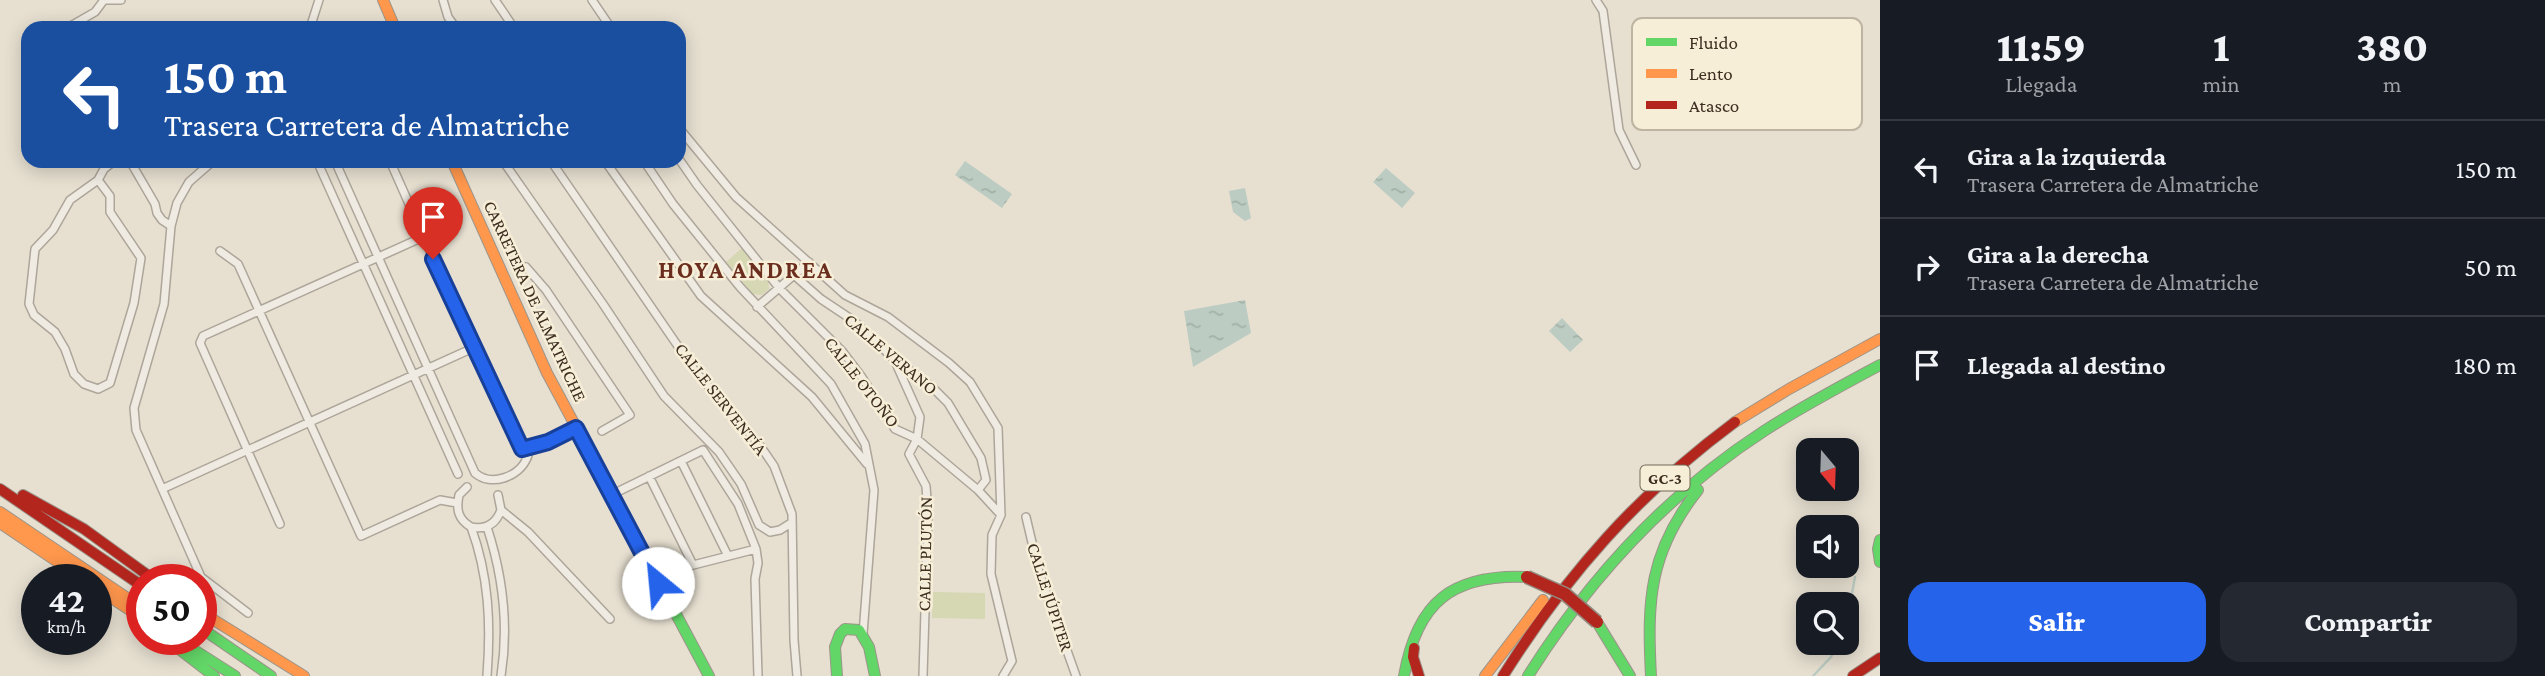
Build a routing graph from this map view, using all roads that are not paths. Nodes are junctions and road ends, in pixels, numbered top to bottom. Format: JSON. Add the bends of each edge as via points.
{"nodes":[{"id":1,"x":104,"y":0,"type":"edge"},
{"id":2,"x":121,"y":0,"type":"edge"},
{"id":3,"x":319,"y":0,"type":"edge"},
{"id":4,"x":383,"y":0,"type":"edge"},
{"id":5,"x":443,"y":0,"type":"edge"},
{"id":6,"x":495,"y":0,"type":"edge"},
{"id":7,"x":592,"y":0,"type":"edge"},
{"id":8,"x":1596,"y":0,"type":"edge"},
{"id":9,"x":79,"y":21,"type":"edge"},
{"id":10,"x":312,"y":21,"type":"edge"},
{"id":11,"x":392,"y":21,"type":"edge"},
{"id":12,"x":451,"y":21,"type":"edge"},
{"id":13,"x":509,"y":21,"type":"edge"},
{"id":14,"x":606,"y":21,"type":"edge"},
{"id":15,"x":686,"y":136,"type":"edge"},
{"id":16,"x":1636,"y":165,"type":"dead end"},
{"id":17,"x":105,"y":168,"type":"edge"},
{"id":18,"x":134,"y":168,"type":"edge"},
{"id":19,"x":205,"y":168,"type":"edge"},
{"id":20,"x":320,"y":168,"type":"edge"},
{"id":21,"x":338,"y":168,"type":"edge"},
{"id":22,"x":393,"y":168,"type":"edge"},
{"id":23,"x":455,"y":168,"type":"edge"},
{"id":24,"x":508,"y":168,"type":"edge"},
{"id":25,"x":556,"y":168,"type":"edge"},
{"id":26,"x":610,"y":168,"type":"edge"},
{"id":27,"x":650,"y":168,"type":"edge"},
{"id":28,"x":685,"y":168,"type":"edge"},
{"id":29,"x":98,"y":180,"type":"junction"},
{"id":30,"x":171,"y":226,"type":"junction"},
{"id":31,"x":424,"y":237,"type":"junction"},
{"id":32,"x":220,"y":251,"type":"dead end"},
{"id":33,"x":378,"y":256,"type":"junction"},
{"id":34,"x":809,"y":262,"type":"junction"},
{"id":35,"x":363,"y":263,"type":"junction"},
{"id":36,"x":526,"y":267,"type":"dead end"},
{"id":37,"x":794,"y":275,"type":"junction"},
{"id":38,"x":780,"y":289,"type":"junction"},
{"id":39,"x":757,"y":307,"type":"junction"},
{"id":40,"x":259,"y":312,"type":"junction"},
{"id":41,"x":1880,"y":339,"type":"edge"},
{"id":42,"x":473,"y":348,"type":"junction"},
{"id":43,"x":894,"y":359,"type":"junction"},
{"id":44,"x":1880,"y":365,"type":"edge"},
{"id":45,"x":429,"y":368,"type":"junction"},
{"id":46,"x":414,"y":375,"type":"junction"},
{"id":47,"x":310,"y":423,"type":"junction"},
{"id":48,"x":576,"y":428,"type":"junction"},
{"id":49,"x":603,"y":431,"type":"dead end"},
{"id":50,"x":916,"y":439,"type":"junction"},
{"id":51,"x":1745,"y":443,"type":"junction"},
{"id":52,"x":529,"y":447,"type":"junction"},
{"id":53,"x":247,"y":451,"type":"junction"},
{"id":54,"x":681,"y":461,"type":"junction"},
{"id":55,"x":870,"y":467,"type":"junction"},
{"id":56,"x":458,"y":474,"type":"dead end"},
{"id":57,"x":649,"y":477,"type":"junction"},
{"id":58,"x":0,"y":479,"type":"edge"},
{"id":59,"x":1661,"y":481,"type":"junction"},
{"id":60,"x":467,"y":487,"type":"dead end"},
{"id":61,"x":0,"y":489,"type":"edge"},
{"id":62,"x":162,"y":489,"type":"junction"},
{"id":63,"x":978,"y":490,"type":"junction"},
{"id":64,"x":23,"y":495,"type":"junction"},
{"id":65,"x":498,"y":495,"type":"dead end"},
{"id":66,"x":611,"y":495,"type":"junction"},
{"id":67,"x":457,"y":503,"type":"junction"},
{"id":68,"x":501,"y":510,"type":"junction"},
{"id":69,"x":0,"y":512,"type":"edge"},
{"id":70,"x":1001,"y":515,"type":"junction"},
{"id":71,"x":1026,"y":517,"type":"dead end"},
{"id":72,"x":0,"y":523,"type":"edge"},
{"id":73,"x":791,"y":523,"type":"junction"},
{"id":74,"x":280,"y":524,"type":"dead end"},
{"id":75,"x":471,"y":527,"type":"junction"},
{"id":76,"x":487,"y":527,"type":"junction"},
{"id":77,"x":75,"y":540,"type":"junction"},
{"id":78,"x":1880,"y":540,"type":"edge"},
{"id":79,"x":756,"y":549,"type":"junction"},
{"id":80,"x":728,"y":556,"type":"junction"},
{"id":81,"x":1880,"y":562,"type":"edge"},
{"id":82,"x":61,"y":564,"type":"edge"},
{"id":83,"x":132,"y":564,"type":"edge"},
{"id":84,"x":693,"y":565,"type":"junction"},
{"id":85,"x":126,"y":575,"type":"edge"},
{"id":86,"x":654,"y":575,"type":"junction"},
{"id":87,"x":126,"y":605,"type":"edge"},
{"id":88,"x":248,"y":612,"type":"dead end"},
{"id":89,"x":610,"y":618,"type":"dead end"},
{"id":90,"x":217,"y":622,"type":"edge"},
{"id":91,"x":1420,"y":624,"type":"junction"},
{"id":92,"x":863,"y":634,"type":"junction"},
{"id":93,"x":217,"y":639,"type":"edge"},
{"id":94,"x":187,"y":655,"type":"edge"},
{"id":95,"x":202,"y":655,"type":"edge"},
{"id":96,"x":207,"y":655,"type":"edge"},
{"id":97,"x":1880,"y":659,"type":"edge"},
{"id":98,"x":234,"y":675,"type":"edge"},
{"id":99,"x":214,"y":676,"type":"edge"},
{"id":100,"x":271,"y":676,"type":"edge"},
{"id":101,"x":304,"y":676,"type":"edge"},
{"id":102,"x":486,"y":676,"type":"edge"},
{"id":103,"x":501,"y":676,"type":"edge"},
{"id":104,"x":709,"y":676,"type":"edge"},
{"id":105,"x":758,"y":676,"type":"edge"},
{"id":106,"x":797,"y":676,"type":"edge"},
{"id":107,"x":837,"y":676,"type":"edge"},
{"id":108,"x":875,"y":676,"type":"edge"},
{"id":109,"x":923,"y":676,"type":"edge"},
{"id":110,"x":1003,"y":676,"type":"edge"},
{"id":111,"x":1075,"y":676,"type":"edge"},
{"id":112,"x":1404,"y":676,"type":"edge"},
{"id":113,"x":1419,"y":676,"type":"edge"},
{"id":114,"x":1485,"y":676,"type":"edge"},
{"id":115,"x":1503,"y":676,"type":"edge"},
{"id":116,"x":1528,"y":676,"type":"edge"},
{"id":117,"x":1630,"y":676,"type":"edge"},
{"id":118,"x":1651,"y":676,"type":"edge"},
{"id":119,"x":1853,"y":676,"type":"edge"}],
"edges":[{"from":1,"to":2,"type":"street"},
{"from":1,"to":9,"type":"street"},
{"from":3,"to":10,"type":"street"},
{"from":4,"to":11,"type":"main road"},
{"from":5,"to":12,"type":"street"},
{"from":6,"to":13,"type":"street"},
{"from":7,"to":14,"type":"street"},
{"from":8,"to":16,"type":"street","via":[[1603,11],[1619,130]]},
{"from":15,"to":34,"type":"street","via":[[736,197]]},
{"from":17,"to":29,"type":"street"},
{"from":18,"to":30,"type":"street","via":[[157,213]]},
{"from":19,"to":30,"type":"street","via":[[188,182]]},
{"from":20,"to":35,"type":"street"},
{"from":21,"to":33,"type":"street"},
{"from":22,"to":31,"type":"street"},
{"from":23,"to":48,"type":"main road","name":"CARRETERA DE ALMATRICHE"},
{"from":24,"to":73,"type":"street","name":"CALLE SERVENTÍA","via":[[664,396],[719,452],[741,484],[759,525],[770,532]]},
{"from":25,"to":73,"type":"street","name":"CALLE SERVENTÍA","via":[[695,370],[774,466],[788,499]]},
{"from":26,"to":55,"type":"street","via":[[701,296],[812,397]]},
{"from":27,"to":39,"type":"street"},
{"from":28,"to":38,"type":"street","name":"CALLE OTOÑO"},
{"from":29,"to":29,"type":"street","via":[[70,200],[52,230],[34,248],[29,304],[34,315],[55,332],[83,384],[99,389],[110,383],[134,303],[141,258],[110,212],[110,196]]},
{"from":30,"to":62,"type":"street","via":[[164,304],[134,408],[136,429]]},
{"from":31,"to":33,"type":"street"},
{"from":31,"to":42,"type":"street"},
{"from":32,"to":40,"type":"street","via":[[239,264]]},
{"from":33,"to":35,"type":"street"},
{"from":33,"to":45,"type":"street"},
{"from":34,"to":37,"type":"street"},
{"from":34,"to":70,"type":"street","via":[[845,295],[888,317],[970,382],[999,428]]},
{"from":35,"to":40,"type":"street"},
{"from":35,"to":46,"type":"street"},
{"from":36,"to":49,"type":"street","via":[[630,415]]},
{"from":37,"to":38,"type":"street"},
{"from":37,"to":43,"type":"street","name":"CALLE VERANO"},
{"from":38,"to":39,"type":"street"},
{"from":38,"to":50,"type":"street","name":"CALLE OTOÑO","via":[[842,351],[895,429]]},
{"from":39,"to":55,"type":"street","via":[[831,384],[865,444]]},
{"from":40,"to":47,"type":"street"},
{"from":40,"to":53,"type":"street","via":[[203,336],[200,343]]},
{"from":41,"to":59,"type":"main road","number":"GC-3","via":[[1736,422]]},
{"from":42,"to":45,"type":"street"},
{"from":42,"to":52,"type":"street","via":[[522,449]]},
{"from":43,"to":50,"type":"street","via":[[920,417]]},
{"from":43,"to":63,"type":"street","name":"CALLE VERANO","via":[[948,403],[981,458],[986,480]]},
{"from":44,"to":51,"type":"main road","number":"GC-3"},
{"from":45,"to":46,"type":"street"},
{"from":45,"to":52,"type":"street","via":[[482,480],[494,482],[512,473],[528,458]]},
{"from":46,"to":47,"type":"street"},
{"from":46,"to":56,"type":"street"},
{"from":47,"to":53,"type":"street"},
{"from":47,"to":67,"type":"street","via":[[361,536],[440,500]]},
{"from":48,"to":52,"type":"street"},
{"from":48,"to":66,"type":"main road","name":"CARRETERA DE ALMATRICHE"},
{"from":50,"to":63,"type":"street","name":"CALLE OTOÑO"},
{"from":50,"to":109,"type":"street","name":"CALLE PLUTÓN","via":[[909,454],[926,486],[928,514]]},
{"from":51,"to":116,"type":"main road","number":"GC-3","via":[[1634,539],[1566,619]]},
{"from":51,"to":118,"type":"main road","via":[[1685,504],[1665,538],[1649,602]]},
{"from":53,"to":62,"type":"street"},
{"from":53,"to":74,"type":"street"},
{"from":54,"to":57,"type":"street"},
{"from":54,"to":79,"type":"street","via":[[703,450],[738,503]]},
{"from":54,"to":80,"type":"street"},
{"from":55,"to":92,"type":"street","via":[[873,523]]},
{"from":57,"to":66,"type":"street"},
{"from":57,"to":84,"type":"street"},
{"from":58,"to":64,"type":"main road"},
{"from":59,"to":114,"type":"main road","via":[[1607,524]]},
{"from":59,"to":115,"type":"main road","number":"GC-3","via":[[1583,561]]},
{"from":60,"to":67,"type":"street"},
{"from":61,"to":77,"type":"main road"},
{"from":62,"to":88,"type":"street","via":[[201,577]]},
{"from":63,"to":70,"type":"street"},
{"from":64,"to":77,"type":"main road"},
{"from":64,"to":83,"type":"main road","via":[[84,529]]},
{"from":65,"to":68,"type":"street"},
{"from":66,"to":86,"type":"main road","name":"CARRETERA DE ALMATRICHE"},
{"from":67,"to":75,"type":"street","via":[[460,517]]},
{"from":68,"to":76,"type":"street"},
{"from":68,"to":89,"type":"street"},
{"from":69,"to":87,"type":"main road"},
{"from":70,"to":110,"type":"street","via":[[992,535],[991,574],[1012,661]]},
{"from":71,"to":111,"type":"street","name":"CALLE JÚPITER","via":[[1039,572]]},
{"from":72,"to":82,"type":"main road"},
{"from":73,"to":106,"type":"street"},
{"from":75,"to":76,"type":"street"},
{"from":75,"to":102,"type":"street","via":[[488,589]]},
{"from":76,"to":103,"type":"street","via":[[499,562],[505,612]]},
{"from":77,"to":85,"type":"main road"},
{"from":78,"to":81,"type":"main road"},
{"from":79,"to":80,"type":"street"},
{"from":79,"to":105,"type":"street"},
{"from":80,"to":84,"type":"street"},
{"from":84,"to":86,"type":"street"},
{"from":86,"to":104,"type":"main road","name":"CARRETERA DE ALMATRICHE"},
{"from":90,"to":101,"type":"main road"},
{"from":91,"to":112,"type":"main road"},
{"from":91,"to":113,"type":"main road","via":[[1413,657]]},
{"from":91,"to":117,"type":"main road","bridge":true,"via":[[1445,594],[1465,583],[1507,574],[1527,577],[1558,587],[1586,609]]},
{"from":92,"to":107,"type":"main road","via":[[857,628],[840,633]]},
{"from":92,"to":108,"type":"main road"},
{"from":93,"to":100,"type":"main road"},
{"from":94,"to":99,"type":"main road"},
{"from":95,"to":98,"type":"main road"},
{"from":96,"to":98,"type":"main road"},
{"from":97,"to":119,"type":"main road"}]}
